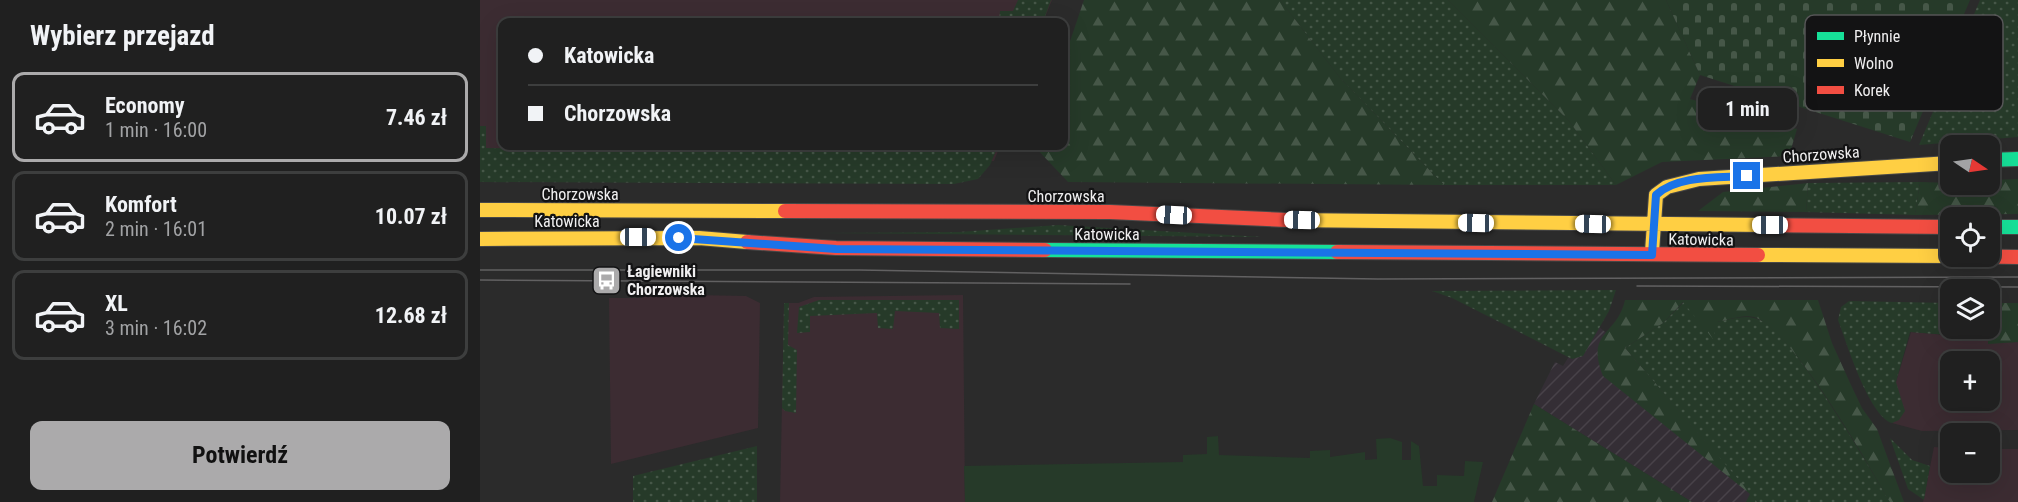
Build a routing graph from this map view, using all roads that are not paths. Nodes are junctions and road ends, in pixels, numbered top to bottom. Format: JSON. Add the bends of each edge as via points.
{"nodes":[{"id":1,"x":2018,"y":159,"type":"edge"},
{"id":2,"x":2000,"y":160,"type":"edge"},
{"id":3,"x":1940,"y":164,"type":"edge"},
{"id":4,"x":480,"y":210,"type":"edge"},
{"id":5,"x":1653,"y":224,"type":"junction"},
{"id":6,"x":1940,"y":227,"type":"edge"},
{"id":7,"x":2000,"y":227,"type":"edge"},
{"id":8,"x":2018,"y":227,"type":"edge"},
{"id":9,"x":480,"y":239,"type":"edge"},
{"id":10,"x":1645,"y":255,"type":"junction"},
{"id":11,"x":1940,"y":256,"type":"edge"},
{"id":12,"x":2000,"y":257,"type":"edge"},
{"id":13,"x":2018,"y":257,"type":"edge"}],
"edges":[{"from":1,"to":2,"type":"main road"},
{"from":3,"to":5,"type":"main road","name":"Chorzowska","via":[[1699,179],[1667,187],[1656,195]]},
{"from":4,"to":5,"type":"main road","name":"Chorzowska","via":[[1110,212],[1281,220]]},
{"from":5,"to":6,"type":"main road","name":"Chorzowska"},
{"from":5,"to":10,"type":"main road"},
{"from":7,"to":8,"type":"main road"},
{"from":9,"to":10,"type":"main road","name":"Katowicka","via":[[699,238],[836,249]]},
{"from":10,"to":11,"type":"main road","name":"Katowicka"},
{"from":12,"to":13,"type":"main road","name":"Katowicka"}]}
